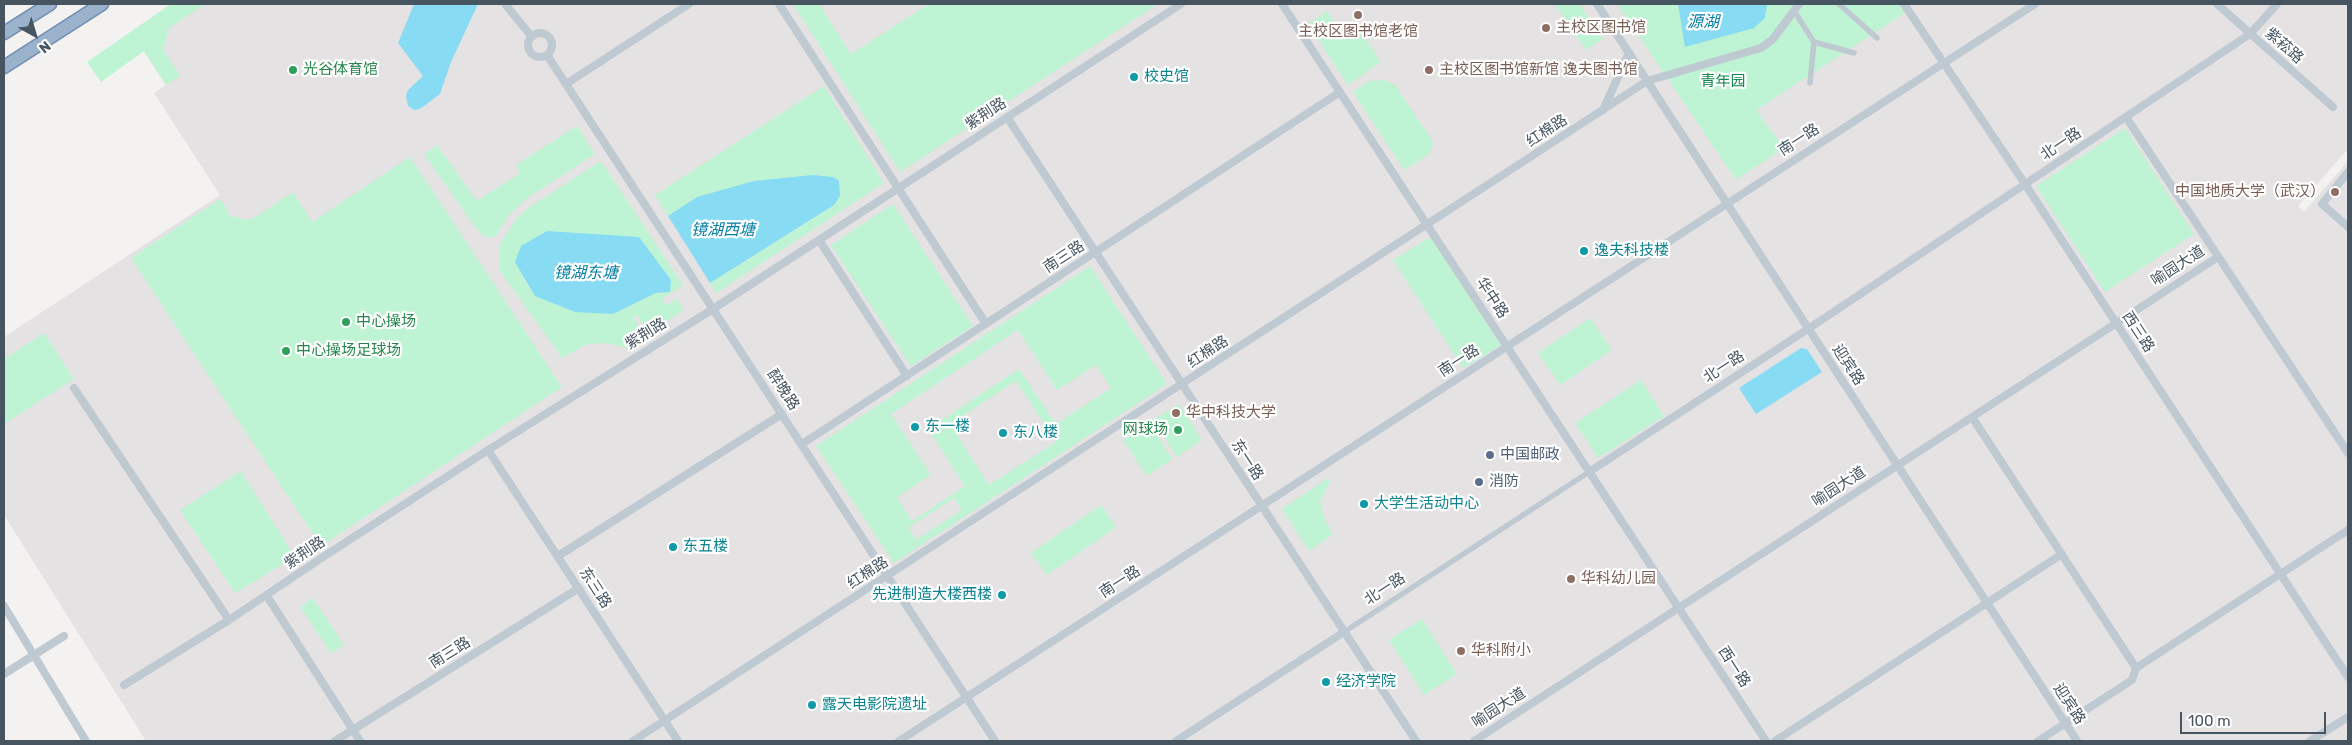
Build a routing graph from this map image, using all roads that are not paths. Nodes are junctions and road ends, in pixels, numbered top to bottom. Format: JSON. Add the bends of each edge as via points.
{"nodes":[{"id":1,"x":50,"y":4,"type":"edge"},
{"id":2,"x":102,"y":4,"type":"edge"},
{"id":3,"x":506,"y":4,"type":"edge"},
{"id":4,"x":689,"y":4,"type":"edge"},
{"id":5,"x":779,"y":4,"type":"edge"},
{"id":6,"x":1181,"y":4,"type":"edge"},
{"id":7,"x":1282,"y":4,"type":"edge"},
{"id":8,"x":1597,"y":4,"type":"edge"},
{"id":9,"x":1799,"y":4,"type":"edge"},
{"id":10,"x":1839,"y":4,"type":"edge"},
{"id":11,"x":1904,"y":4,"type":"edge"},
{"id":12,"x":2035,"y":4,"type":"edge"},
{"id":13,"x":2218,"y":4,"type":"edge"},
{"id":14,"x":2277,"y":4,"type":"edge"},
{"id":15,"x":1794,"y":11,"type":"junction"},
{"id":16,"x":4,"y":33,"type":"edge"},
{"id":17,"x":2250,"y":34,"type":"junction"},
{"id":18,"x":532,"y":37,"type":"junction"},
{"id":19,"x":1877,"y":38,"type":"dead end"},
{"id":20,"x":1814,"y":42,"type":"junction"},
{"id":21,"x":1629,"y":53,"type":"junction"},
{"id":22,"x":1854,"y":53,"type":"dead end"},
{"id":23,"x":547,"y":55,"type":"junction"},
{"id":24,"x":1944,"y":62,"type":"junction"},
{"id":25,"x":4,"y":67,"type":"edge"},
{"id":26,"x":1647,"y":82,"type":"junction"},
{"id":27,"x":1810,"y":83,"type":"dead end"},
{"id":28,"x":566,"y":84,"type":"junction"},
{"id":29,"x":1340,"y":92,"type":"junction"},
{"id":30,"x":2333,"y":107,"type":"dead end"},
{"id":31,"x":1603,"y":110,"type":"junction"},
{"id":32,"x":1007,"y":117,"type":"junction"},
{"id":33,"x":2126,"y":117,"type":"junction"},
{"id":34,"x":2348,"y":172,"type":"edge"},
{"id":35,"x":2025,"y":184,"type":"junction"},
{"id":36,"x":897,"y":189,"type":"junction"},
{"id":37,"x":1727,"y":204,"type":"junction"},
{"id":38,"x":1427,"y":225,"type":"junction"},
{"id":39,"x":2348,"y":227,"type":"edge"},
{"id":40,"x":819,"y":240,"type":"junction"},
{"id":41,"x":1096,"y":253,"type":"junction"},
{"id":42,"x":2218,"y":256,"type":"junction"},
{"id":43,"x":713,"y":309,"type":"junction"},
{"id":44,"x":2116,"y":323,"type":"junction"},
{"id":45,"x":986,"y":324,"type":"junction"},
{"id":46,"x":1808,"y":329,"type":"junction"},
{"id":47,"x":1507,"y":346,"type":"junction"},
{"id":48,"x":907,"y":376,"type":"junction"},
{"id":49,"x":1182,"y":385,"type":"junction"},
{"id":50,"x":74,"y":388,"type":"dead end"},
{"id":51,"x":782,"y":414,"type":"junction"},
{"id":52,"x":1972,"y":417,"type":"junction"},
{"id":53,"x":802,"y":444,"type":"junction"},
{"id":54,"x":488,"y":450,"type":"junction"},
{"id":55,"x":2348,"y":453,"type":"edge"},
{"id":56,"x":1897,"y":466,"type":"junction"},
{"id":57,"x":1589,"y":472,"type":"junction"},
{"id":58,"x":1261,"y":506,"type":"junction"},
{"id":59,"x":2348,"y":530,"type":"edge"},
{"id":60,"x":2062,"y":554,"type":"junction"},
{"id":61,"x":558,"y":556,"type":"junction"},
{"id":62,"x":2280,"y":574,"type":"junction"},
{"id":63,"x":888,"y":577,"type":"junction"},
{"id":64,"x":578,"y":588,"type":"junction"},
{"id":65,"x":267,"y":596,"type":"junction"},
{"id":66,"x":1987,"y":603,"type":"junction"},
{"id":67,"x":4,"y":606,"type":"edge"},
{"id":68,"x":1679,"y":608,"type":"junction"},
{"id":69,"x":229,"y":620,"type":"junction"},
{"id":70,"x":1344,"y":632,"type":"junction"},
{"id":71,"x":64,"y":636,"type":"dead end"},
{"id":72,"x":33,"y":655,"type":"junction"},
{"id":73,"x":2136,"y":668,"type":"junction"},
{"id":74,"x":4,"y":674,"type":"edge"},
{"id":75,"x":2348,"y":677,"type":"edge"},
{"id":76,"x":124,"y":685,"type":"dead end"},
{"id":77,"x":966,"y":698,"type":"junction"},
{"id":78,"x":2348,"y":716,"type":"edge"},
{"id":79,"x":665,"y":721,"type":"junction"},
{"id":80,"x":2065,"y":723,"type":"junction"},
{"id":81,"x":352,"y":730,"type":"junction"},
{"id":82,"x":86,"y":741,"type":"edge"},
{"id":83,"x":335,"y":741,"type":"edge"},
{"id":84,"x":360,"y":741,"type":"edge"},
{"id":85,"x":633,"y":741,"type":"edge"},
{"id":86,"x":678,"y":741,"type":"edge"},
{"id":87,"x":899,"y":741,"type":"edge"},
{"id":88,"x":995,"y":741,"type":"edge"},
{"id":89,"x":1176,"y":741,"type":"edge"},
{"id":90,"x":1416,"y":741,"type":"edge"},
{"id":91,"x":1474,"y":741,"type":"edge"},
{"id":92,"x":1766,"y":741,"type":"edge"},
{"id":93,"x":1775,"y":741,"type":"edge"},
{"id":94,"x":2038,"y":741,"type":"edge"},
{"id":95,"x":2077,"y":741,"type":"edge"},
{"id":96,"x":2310,"y":741,"type":"edge"}],
"edges":[{"from":1,"to":16,"type":"highway"},
{"from":2,"to":25,"type":"highway"},
{"from":3,"to":18,"type":"street","name":"醉晚路"},
{"from":4,"to":28,"type":"street"},
{"from":5,"to":36,"type":"street"},
{"from":6,"to":32,"type":"street","name":"紫荆路"},
{"from":7,"to":29,"type":"street","name":"华中路"},
{"from":8,"to":21,"type":"street","name":"迎宾路"},
{"from":9,"to":15,"type":"street","name":"红棉路"},
{"from":10,"to":19,"type":"street"},
{"from":11,"to":24,"type":"street","name":"西三路"},
{"from":12,"to":24,"type":"street","name":"南一路"},
{"from":13,"to":17,"type":"street","name":"紫菘路"},
{"from":14,"to":17,"type":"street","name":"北一路"},
{"from":15,"to":20,"type":"street"},
{"from":15,"to":26,"type":"street","name":"红棉路","via":[[1773,39],[1761,48]]},
{"from":17,"to":30,"type":"street","name":"紫菘路"},
{"from":17,"to":33,"type":"street","name":"北一路"},
{"from":18,"to":23,"type":"street","name":"醉晚路","via":[[528,44],[530,51],[536,56]]},
{"from":18,"to":23,"type":"street","name":"醉晚路","via":[[541,33],[550,38],[551,49]]},
{"from":20,"to":22,"type":"street"},
{"from":20,"to":27,"type":"street"},
{"from":21,"to":26,"type":"street","name":"迎宾路"},
{"from":21,"to":31,"type":"street"},
{"from":23,"to":28,"type":"street","name":"醉晚路"},
{"from":24,"to":35,"type":"street","name":"西三路"},
{"from":24,"to":37,"type":"street","name":"南一路"},
{"from":26,"to":31,"type":"street","name":"红棉路"},
{"from":26,"to":37,"type":"street","name":"迎宾路"},
{"from":28,"to":43,"type":"street","name":"醉晚路"},
{"from":29,"to":38,"type":"street","name":"华中路"},
{"from":29,"to":41,"type":"street","name":"南三路"},
{"from":31,"to":38,"type":"street","name":"红棉路"},
{"from":32,"to":36,"type":"street","name":"紫荆路"},
{"from":32,"to":41,"type":"street","name":"东一路"},
{"from":33,"to":35,"type":"street","name":"北一路"},
{"from":33,"to":42,"type":"street"},
{"from":34,"to":39,"type":"street","via":[[2322,204]]},
{"from":35,"to":44,"type":"street","name":"西三路"},
{"from":35,"to":46,"type":"street","name":"北一路"},
{"from":36,"to":40,"type":"street","name":"紫荆路"},
{"from":36,"to":45,"type":"street"},
{"from":37,"to":46,"type":"street","name":"迎宾路"},
{"from":37,"to":47,"type":"street","name":"南一路"},
{"from":38,"to":47,"type":"street","name":"华中路"},
{"from":38,"to":49,"type":"street","name":"红棉路"},
{"from":40,"to":43,"type":"street","name":"紫荆路"},
{"from":40,"to":48,"type":"street"},
{"from":41,"to":45,"type":"street","name":"南三路"},
{"from":41,"to":49,"type":"street","name":"东一路"},
{"from":42,"to":44,"type":"street","name":"喻园大道"},
{"from":42,"to":55,"type":"street"},
{"from":43,"to":51,"type":"street","name":"醉晚路"},
{"from":43,"to":54,"type":"street","name":"紫荆路"},
{"from":44,"to":52,"type":"street","name":"喻园大道"},
{"from":44,"to":62,"type":"street","name":"西三路"},
{"from":45,"to":48,"type":"street","name":"南三路"},
{"from":46,"to":56,"type":"street","name":"迎宾路"},
{"from":46,"to":57,"type":"street","name":"北一路"},
{"from":47,"to":57,"type":"street","name":"华中路"},
{"from":47,"to":58,"type":"street","name":"南一路"},
{"from":48,"to":53,"type":"street","name":"南三路"},
{"from":49,"to":58,"type":"street","name":"东一路"},
{"from":49,"to":63,"type":"street","name":"红棉路"},
{"from":50,"to":69,"type":"street"},
{"from":51,"to":53,"type":"street","name":"醉晚路"},
{"from":51,"to":61,"type":"street"},
{"from":52,"to":56,"type":"street","name":"喻园大道"},
{"from":52,"to":60,"type":"street"},
{"from":53,"to":63,"type":"street","name":"醉晚路"},
{"from":54,"to":61,"type":"street","name":"东三路"},
{"from":54,"to":65,"type":"street","name":"紫荆路"},
{"from":56,"to":66,"type":"street","name":"迎宾路"},
{"from":56,"to":68,"type":"street","name":"喻园大道"},
{"from":57,"to":68,"type":"street","name":"华中路"},
{"from":57,"to":70,"type":"street","name":"北一路"},
{"from":58,"to":70,"type":"street","name":"东一路"},
{"from":58,"to":77,"type":"street","name":"南一路"},
{"from":59,"to":62,"type":"street"},
{"from":60,"to":66,"type":"street"},
{"from":60,"to":73,"type":"street"},
{"from":61,"to":64,"type":"street","name":"东三路"},
{"from":62,"to":73,"type":"street"},
{"from":62,"to":75,"type":"street","name":"西三路"},
{"from":63,"to":77,"type":"street","name":"醉晚路"},
{"from":63,"to":79,"type":"street","name":"红棉路"},
{"from":64,"to":79,"type":"street","name":"东三路"},
{"from":64,"to":81,"type":"street","name":"南三路"},
{"from":65,"to":69,"type":"street","name":"紫荆路"},
{"from":65,"to":81,"type":"street"},
{"from":66,"to":80,"type":"street","name":"迎宾路"},
{"from":66,"to":93,"type":"street"},
{"from":67,"to":72,"type":"street"},
{"from":68,"to":91,"type":"street","name":"喻园大道"},
{"from":68,"to":92,"type":"street","name":"西一路"},
{"from":69,"to":76,"type":"street","name":"紫荆路"},
{"from":70,"to":89,"type":"street","name":"北一路"},
{"from":70,"to":90,"type":"street","name":"东一路"},
{"from":71,"to":72,"type":"street"},
{"from":72,"to":74,"type":"street"},
{"from":72,"to":82,"type":"street"},
{"from":73,"to":80,"type":"street","via":[[2132,680]]},
{"from":77,"to":87,"type":"street","name":"南一路"},
{"from":77,"to":88,"type":"street","name":"醉晚路"},
{"from":78,"to":96,"type":"street"},
{"from":79,"to":85,"type":"street","name":"红棉路"},
{"from":79,"to":86,"type":"street","name":"东三路"},
{"from":80,"to":94,"type":"street"},
{"from":80,"to":95,"type":"street","name":"迎宾路"},
{"from":81,"to":83,"type":"street","name":"南三路"},
{"from":81,"to":84,"type":"street"}]}
